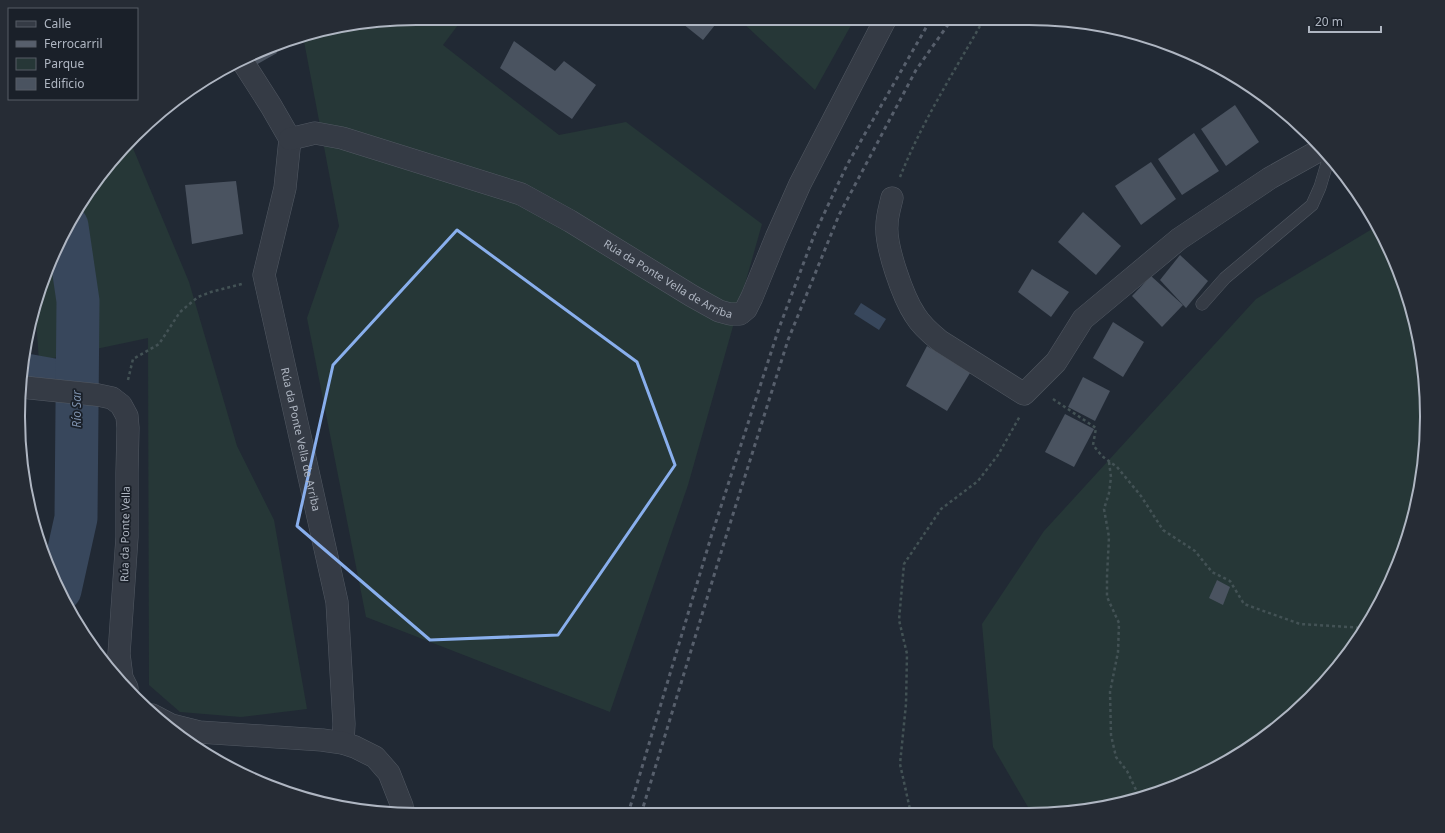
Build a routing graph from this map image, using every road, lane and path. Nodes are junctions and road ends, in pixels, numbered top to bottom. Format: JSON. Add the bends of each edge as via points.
{"nodes":[{"id":1,"x":882,"y":25,"type":"edge"},
{"id":2,"x":981,"y":25,"type":"edge"},
{"id":3,"x":244,"y":64,"type":"edge"},
{"id":4,"x":290,"y":139,"type":"junction"},
{"id":5,"x":1317,"y":152,"type":"edge"},
{"id":6,"x":1327,"y":163,"type":"edge"},
{"id":7,"x":892,"y":198,"type":"joint"},
{"id":8,"x":264,"y":275,"type":"junction"},
{"id":9,"x":1202,"y":304,"type":"dead end"},
{"id":10,"x":26,"y":388,"type":"edge"},
{"id":11,"x":1028,"y":390,"type":"junction"},
{"id":12,"x":122,"y":405,"type":"junction"},
{"id":13,"x":1109,"y":462,"type":"junction"},
{"id":14,"x":1358,"y":628,"type":"edge"},
{"id":15,"x":122,"y":674,"type":"edge"},
{"id":16,"x":178,"y":727,"type":"edge"},
{"id":17,"x":343,"y":742,"type":"junction"},
{"id":18,"x":1137,"y":793,"type":"edge"},
{"id":19,"x":402,"y":807,"type":"edge"},
{"id":20,"x":910,"y":808,"type":"edge"}],
"edges":[{"from":1,"to":4,"type":"street","name":"Rúa da Ponte Vella de Arriba","via":[[800,184],[752,298],[740,314],[719,311],[521,194],[342,138],[315,133]]},
{"from":2,"to":7,"type":"path","via":[[910,152]]},
{"from":3,"to":4,"type":"street"},
{"from":4,"to":8,"type":"street","name":"Rúa da Ponte Vella de Arriba","via":[[285,188]]},
{"from":5,"to":11,"type":"street","via":[[1270,178],[1179,239],[1083,319],[1056,362]]},
{"from":6,"to":9,"type":"lane","via":[[1312,205],[1225,278]]},
{"from":7,"to":11,"type":"street","via":[[886,226],[889,246],[900,286],[915,315],[927,331],[940,341]]},
{"from":8,"to":12,"type":"path","via":[[256,280],[198,297],[180,312],[159,344],[133,359]]},
{"from":8,"to":17,"type":"street","name":"Rúa da Ponte Vella de Arriba","via":[[337,602]]},
{"from":10,"to":12,"type":"street","via":[[98,395],[112,398]]},
{"from":11,"to":13,"type":"path","via":[[1055,400],[1096,428],[1093,445]]},
{"from":11,"to":20,"type":"path","via":[[1025,407],[998,455],[978,481],[941,509],[904,564],[898,620],[907,654],[906,704],[900,764]]},
{"from":12,"to":15,"type":"street","name":"Rúa da Ponte Vella","via":[[127,416],[128,428],[127,537],[119,654]]},
{"from":13,"to":14,"type":"path","via":[[1117,466],[1141,496],[1163,530],[1195,551],[1212,572],[1230,581],[1244,604],[1300,624]]},
{"from":13,"to":18,"type":"path","via":[[1111,477],[1104,510],[1109,537],[1107,597],[1119,623],[1118,652],[1110,692],[1110,735],[1116,757],[1127,771]]},
{"from":16,"to":17,"type":"street","via":[[199,732]]},
{"from":17,"to":19,"type":"street","via":[[375,757],[389,773]]}]}
